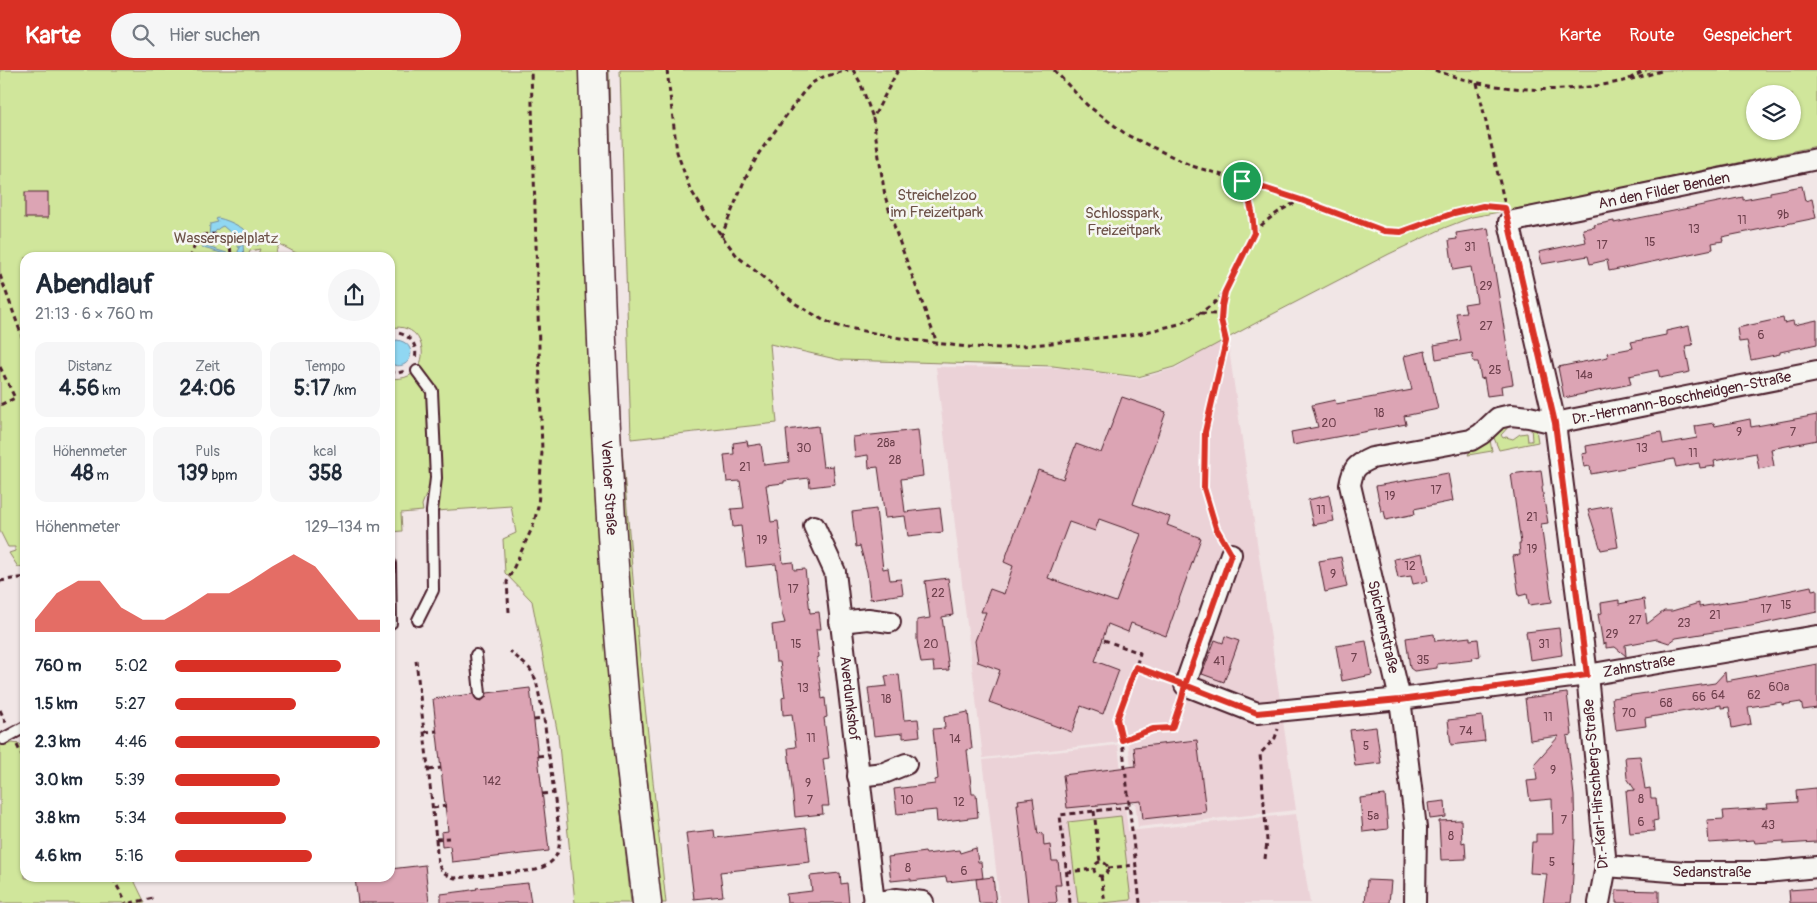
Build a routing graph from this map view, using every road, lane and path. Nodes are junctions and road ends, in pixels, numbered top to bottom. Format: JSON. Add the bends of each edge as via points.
{"nodes":[{"id":1,"x":531,"y":70,"type":"edge"},
{"id":2,"x":593,"y":70,"type":"edge"},
{"id":3,"x":667,"y":70,"type":"edge"},
{"id":4,"x":848,"y":70,"type":"edge"},
{"id":5,"x":853,"y":70,"type":"edge"},
{"id":6,"x":898,"y":70,"type":"edge"},
{"id":7,"x":1054,"y":70,"type":"edge"},
{"id":8,"x":1435,"y":70,"type":"edge"},
{"id":9,"x":1646,"y":70,"type":"edge"},
{"id":10,"x":1664,"y":70,"type":"edge"},
{"id":11,"x":1625,"y":81,"type":"junction"},
{"id":12,"x":1476,"y":83,"type":"junction"},
{"id":13,"x":873,"y":118,"type":"junction"},
{"id":14,"x":1817,"y":159,"type":"edge"},
{"id":15,"x":1242,"y":181,"type":"junction"},
{"id":16,"x":1301,"y":200,"type":"junction"},
{"id":17,"x":1509,"y":222,"type":"joint"},
{"id":18,"x":1254,"y":233,"type":"junction"},
{"id":19,"x":721,"y":237,"type":"junction"},
{"id":20,"x":192,"y":252,"type":"edge"},
{"id":21,"x":231,"y":252,"type":"edge"},
{"id":22,"x":0,"y":275,"type":"edge"},
{"id":23,"x":1225,"y":292,"type":"junction"},
{"id":24,"x":1199,"y":313,"type":"junction"},
{"id":25,"x":1221,"y":320,"type":"junction"},
{"id":26,"x":20,"y":331,"type":"edge"},
{"id":27,"x":395,"y":332,"type":"edge"},
{"id":28,"x":938,"y":344,"type":"junction"},
{"id":29,"x":0,"y":367,"type":"edge"},
{"id":30,"x":414,"y":367,"type":"junction"},
{"id":31,"x":1817,"y":371,"type":"edge"},
{"id":32,"x":395,"y":373,"type":"edge"},
{"id":33,"x":0,"y":405,"type":"edge"},
{"id":34,"x":1555,"y":423,"type":"junction"},
{"id":35,"x":1352,"y":472,"type":"joint"},
{"id":36,"x":814,"y":526,"type":"dead end"},
{"id":37,"x":1231,"y":554,"type":"joint"},
{"id":38,"x":20,"y":578,"type":"edge"},
{"id":39,"x":0,"y":581,"type":"edge"},
{"id":40,"x":509,"y":612,"type":"dead end"},
{"id":41,"x":418,"y":620,"type":"dead end"},
{"id":42,"x":840,"y":622,"type":"junction"},
{"id":43,"x":890,"y":622,"type":"dead end"},
{"id":44,"x":1817,"y":636,"type":"edge"},
{"id":45,"x":1104,"y":640,"type":"dead end"},
{"id":46,"x":510,"y":651,"type":"dead end"},
{"id":47,"x":476,"y":655,"type":"dead end"},
{"id":48,"x":416,"y":660,"type":"dead end"},
{"id":49,"x":1136,"y":667,"type":"junction"},
{"id":50,"x":1587,"y":675,"type":"junction"},
{"id":51,"x":1185,"y":685,"type":"junction"},
{"id":52,"x":480,"y":694,"type":"dead end"},
{"id":53,"x":1400,"y":700,"type":"junction"},
{"id":54,"x":1285,"y":710,"type":"junction"},
{"id":55,"x":544,"y":719,"type":"junction"},
{"id":56,"x":534,"y":720,"type":"dead end"},
{"id":57,"x":20,"y":730,"type":"edge"},
{"id":58,"x":437,"y":731,"type":"dead end"},
{"id":59,"x":424,"y":732,"type":"junction"},
{"id":60,"x":3,"y":738,"type":"dead end"},
{"id":61,"x":1122,"y":740,"type":"junction"},
{"id":62,"x":548,"y":755,"type":"junction"},
{"id":63,"x":538,"y":756,"type":"dead end"},
{"id":64,"x":906,"y":764,"type":"dead end"},
{"id":65,"x":441,"y":768,"type":"dead end"},
{"id":66,"x":429,"y":770,"type":"junction"},
{"id":67,"x":858,"y":776,"type":"junction"},
{"id":68,"x":554,"y":793,"type":"junction"},
{"id":69,"x":542,"y":794,"type":"dead end"},
{"id":70,"x":446,"y":806,"type":"dead end"},
{"id":71,"x":1129,"y":807,"type":"junction"},
{"id":72,"x":433,"y":808,"type":"junction"},
{"id":73,"x":1094,"y":811,"type":"junction"},
{"id":74,"x":449,"y":838,"type":"dead end"},
{"id":75,"x":436,"y":839,"type":"junction"},
{"id":76,"x":1265,"y":859,"type":"dead end"},
{"id":77,"x":1100,"y":862,"type":"junction"},
{"id":78,"x":1136,"y":865,"type":"junction"},
{"id":79,"x":1606,"y":866,"type":"junction"},
{"id":80,"x":1817,"y":867,"type":"edge"},
{"id":81,"x":1108,"y":868,"type":"junction"},
{"id":82,"x":1094,"y":869,"type":"junction"},
{"id":83,"x":1067,"y":872,"type":"junction"},
{"id":84,"x":1102,"y":876,"type":"junction"},
{"id":85,"x":115,"y":882,"type":"edge"},
{"id":86,"x":154,"y":898,"type":"dead end"},
{"id":87,"x":922,"y":902,"type":"edge"},
{"id":88,"x":126,"y":903,"type":"edge"},
{"id":89,"x":130,"y":903,"type":"edge"},
{"id":90,"x":647,"y":903,"type":"edge"},
{"id":91,"x":874,"y":903,"type":"edge"},
{"id":92,"x":1070,"y":903,"type":"edge"},
{"id":93,"x":1105,"y":903,"type":"edge"},
{"id":94,"x":1140,"y":903,"type":"edge"},
{"id":95,"x":1415,"y":903,"type":"edge"},
{"id":96,"x":1599,"y":903,"type":"edge"}],
"edges":[{"from":1,"to":40,"type":"path","via":[[542,452],[538,507],[533,526],[506,582]]},
{"from":2,"to":90,"type":"main road","name":"Venloer Straße","via":[[613,545],[626,716]]},
{"from":3,"to":19,"type":"path","via":[[677,152],[690,189]]},
{"from":4,"to":19,"type":"path","via":[[823,77],[802,94],[759,153]]},
{"from":5,"to":13,"type":"path"},
{"from":6,"to":13,"type":"path"},
{"from":7,"to":15,"type":"path","via":[[1087,105],[1127,135],[1192,166]]},
{"from":8,"to":12,"type":"path"},
{"from":9,"to":11,"type":"path"},
{"from":10,"to":11,"type":"path"},
{"from":11,"to":12,"type":"path","via":[[1560,89]]},
{"from":12,"to":16,"type":"path","via":[[1505,208],[1483,206],[1401,232],[1384,231]]},
{"from":13,"to":28,"type":"path","via":[[885,196]]},
{"from":14,"to":17,"type":"street","name":"An den Filder Benden"},
{"from":15,"to":16,"type":"path"},
{"from":15,"to":18,"type":"path","via":[[1252,212]]},
{"from":16,"to":18,"type":"path","via":[[1284,207]]},
{"from":17,"to":34,"type":"street","name":"Dr.-Karl-Hirschberg-Straße"},
{"from":18,"to":23,"type":"path"},
{"from":19,"to":28,"type":"path","via":[[737,256],[780,292],[823,320],[838,326]]},
{"from":20,"to":21,"type":"path","via":[[199,237],[208,233],[230,241]]},
{"from":22,"to":26,"type":"path"},
{"from":23,"to":24,"type":"path"},
{"from":23,"to":25,"type":"path"},
{"from":24,"to":25,"type":"path","via":[[1215,314]]},
{"from":24,"to":28,"type":"path","via":[[1179,324],[1138,334],[1004,348]]},
{"from":25,"to":37,"type":"path","via":[[1226,341],[1205,432],[1204,488],[1216,528]]},
{"from":27,"to":30,"type":"path","via":[[404,334],[414,343]]},
{"from":29,"to":33,"type":"path","via":[[15,398]]},
{"from":30,"to":32,"type":"path"},
{"from":30,"to":41,"type":"lane","via":[[432,391],[436,478],[432,520],[433,590]]},
{"from":31,"to":34,"type":"street","name":"Dr.-Hermann-Boschheidgen-Straße"},
{"from":34,"to":35,"type":"street","name":"Dr.-Hermann-Boschheidgen-Straße","via":[[1511,415],[1498,418],[1471,440],[1372,458],[1360,463]]},
{"from":34,"to":50,"type":"street","name":"Dr.-Karl-Hirschberg-Straße"},
{"from":35,"to":53,"type":"street","name":"Spichernstraße","via":[[1350,485]]},
{"from":36,"to":42,"type":"street","name":"Averdunkshof","via":[[834,572]]},
{"from":37,"to":51,"type":"street"},
{"from":38,"to":39,"type":"path"},
{"from":42,"to":43,"type":"street","via":[[868,619]]},
{"from":42,"to":67,"type":"street","name":"Averdunkshof"},
{"from":44,"to":50,"type":"street","name":"Zahnstraße"},
{"from":45,"to":49,"type":"path","via":[[1140,654]]},
{"from":46,"to":55,"type":"path","via":[[530,669],[536,680]]},
{"from":47,"to":52,"type":"lane"},
{"from":48,"to":59,"type":"path"},
{"from":49,"to":51,"type":"path"},
{"from":49,"to":61,"type":"path","via":[[1117,719]]},
{"from":50,"to":53,"type":"street","name":"Zahnstraße"},
{"from":50,"to":79,"type":"street","name":"Dr.-Karl-Hirschberg-Straße"},
{"from":51,"to":54,"type":"street","name":"Zahnstraße","via":[[1257,713]]},
{"from":51,"to":61,"type":"path","via":[[1172,728],[1153,729]]},
{"from":53,"to":54,"type":"street","name":"Zahnstraße"},
{"from":53,"to":95,"type":"street","name":"Spichernstraße","via":[[1416,828]]},
{"from":54,"to":76,"type":"path","via":[[1275,738],[1260,754],[1267,840]]},
{"from":55,"to":56,"type":"path"},
{"from":55,"to":62,"type":"path"},
{"from":57,"to":60,"type":"lane"},
{"from":58,"to":59,"type":"path"},
{"from":59,"to":66,"type":"path"},
{"from":61,"to":71,"type":"path"},
{"from":62,"to":63,"type":"path"},
{"from":62,"to":68,"type":"path"},
{"from":64,"to":67,"type":"street","via":[[884,774]]},
{"from":65,"to":66,"type":"path"},
{"from":66,"to":72,"type":"path"},
{"from":67,"to":91,"type":"street","name":"Averdunkshof"},
{"from":68,"to":69,"type":"path"},
{"from":68,"to":75,"type":"path","via":[[560,849],[544,867],[456,878],[448,876],[439,866]]},
{"from":70,"to":72,"type":"path"},
{"from":71,"to":73,"type":"path"},
{"from":71,"to":78,"type":"path"},
{"from":72,"to":75,"type":"path"},
{"from":73,"to":77,"type":"path"},
{"from":73,"to":83,"type":"path","via":[[1060,815]]},
{"from":74,"to":75,"type":"path"},
{"from":77,"to":81,"type":"path"},
{"from":77,"to":82,"type":"path"},
{"from":78,"to":81,"type":"path"},
{"from":78,"to":94,"type":"path"},
{"from":79,"to":80,"type":"street","name":"Sedanstraße","via":[[1684,872],[1766,872]]},
{"from":79,"to":96,"type":"street","name":"Dr.-Karl-Hirschberg-Straße"},
{"from":81,"to":84,"type":"path"},
{"from":82,"to":83,"type":"path"},
{"from":82,"to":84,"type":"path"},
{"from":83,"to":92,"type":"path"},
{"from":84,"to":93,"type":"path"},
{"from":85,"to":88,"type":"path"},
{"from":86,"to":89,"type":"path"},
{"from":87,"to":91,"type":"street","name":"Averdunkshof","via":[[896,900]]}]}
